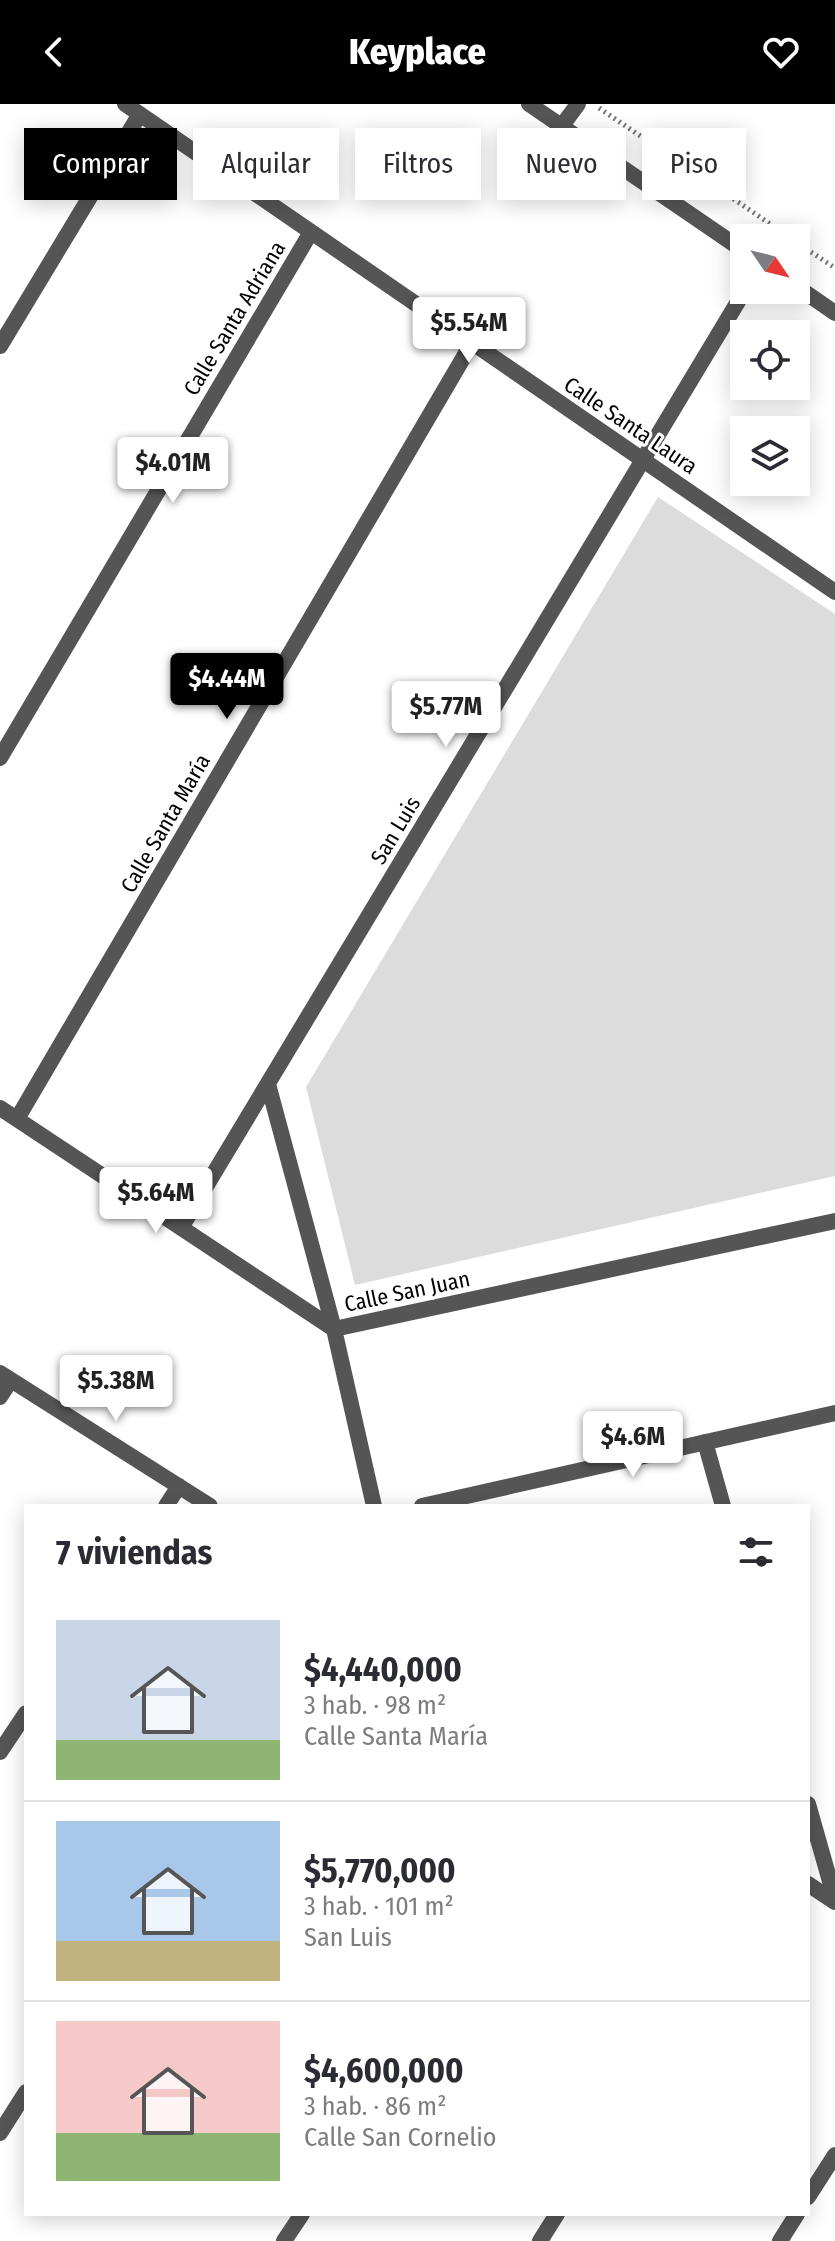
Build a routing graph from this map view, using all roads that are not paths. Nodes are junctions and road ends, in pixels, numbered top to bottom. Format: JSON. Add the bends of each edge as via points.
{"nodes":[{"id":1,"x":125,"y":104,"type":"edge"},
{"id":2,"x":529,"y":104,"type":"edge"},
{"id":3,"x":578,"y":104,"type":"edge"},
{"id":4,"x":140,"y":114,"type":"junction"},
{"id":5,"x":561,"y":127,"type":"junction"},
{"id":6,"x":311,"y":232,"type":"junction"},
{"id":7,"x":730,"y":242,"type":"edge"},
{"id":8,"x":810,"y":296,"type":"edge"},
{"id":9,"x":737,"y":304,"type":"edge"},
{"id":10,"x":835,"y":313,"type":"edge"},
{"id":11,"x":472,"y":343,"type":"junction"},
{"id":12,"x":0,"y":346,"type":"edge"},
{"id":13,"x":643,"y":460,"type":"junction"},
{"id":14,"x":835,"y":592,"type":"edge"},
{"id":15,"x":0,"y":758,"type":"edge"},
{"id":16,"x":268,"y":1084,"type":"junction"},
{"id":17,"x":0,"y":1108,"type":"edge"},
{"id":18,"x":17,"y":1119,"type":"junction"},
{"id":19,"x":835,"y":1221,"type":"edge"},
{"id":20,"x":181,"y":1228,"type":"junction"},
{"id":21,"x":334,"y":1329,"type":"junction"},
{"id":22,"x":6,"y":1377,"type":"edge"},
{"id":23,"x":0,"y":1397,"type":"edge"},
{"id":24,"x":835,"y":1413,"type":"edge"},
{"id":25,"x":705,"y":1442,"type":"junction"},
{"id":26,"x":179,"y":1486,"type":"junction"},
{"id":27,"x":167,"y":1504,"type":"edge"},
{"id":28,"x":207,"y":1504,"type":"edge"},
{"id":29,"x":374,"y":1504,"type":"edge"},
{"id":30,"x":431,"y":1504,"type":"edge"},
{"id":31,"x":722,"y":1504,"type":"edge"},
{"id":32,"x":24,"y":1716,"type":"edge"},
{"id":33,"x":0,"y":1752,"type":"edge"},
{"id":34,"x":810,"y":1811,"type":"edge"},
{"id":35,"x":810,"y":1885,"type":"edge"},
{"id":36,"x":835,"y":1900,"type":"edge"},
{"id":37,"x":24,"y":2095,"type":"edge"},
{"id":38,"x":0,"y":2133,"type":"edge"},
{"id":39,"x":835,"y":2155,"type":"edge"},
{"id":40,"x":810,"y":2194,"type":"edge"},
{"id":41,"x":301,"y":2216,"type":"edge"},
{"id":42,"x":556,"y":2216,"type":"edge"},
{"id":43,"x":796,"y":2216,"type":"edge"},
{"id":44,"x":284,"y":2241,"type":"edge"},
{"id":45,"x":540,"y":2241,"type":"edge"},
{"id":46,"x":780,"y":2241,"type":"edge"}],
"edges":[{"from":1,"to":4,"type":"street","name":"Calle Santa Laura"},
{"from":2,"to":5,"type":"street"},
{"from":3,"to":5,"type":"street"},
{"from":4,"to":6,"type":"street","name":"Calle Santa Laura"},
{"from":4,"to":12,"type":"street"},
{"from":5,"to":7,"type":"street"},
{"from":6,"to":11,"type":"street","name":"Calle Santa Laura"},
{"from":6,"to":15,"type":"street","name":"Calle Santa Adriana"},
{"from":8,"to":10,"type":"street"},
{"from":9,"to":13,"type":"street","name":"San Luis"},
{"from":11,"to":13,"type":"street","name":"Calle Santa Laura"},
{"from":11,"to":18,"type":"street","name":"Calle Santa María"},
{"from":13,"to":14,"type":"street","name":"Calle Santa Laura"},
{"from":13,"to":16,"type":"street","name":"San Luis"},
{"from":16,"to":20,"type":"street","name":"San Luis"},
{"from":16,"to":21,"type":"street"},
{"from":17,"to":18,"type":"street","name":"Calle San Juan"},
{"from":18,"to":20,"type":"street","name":"Calle San Juan"},
{"from":19,"to":21,"type":"street","name":"Calle San Juan"},
{"from":20,"to":21,"type":"street","name":"Calle San Juan"},
{"from":21,"to":29,"type":"street"},
{"from":22,"to":23,"type":"street"},
{"from":22,"to":26,"type":"street"},
{"from":24,"to":25,"type":"street"},
{"from":25,"to":30,"type":"street"},
{"from":25,"to":31,"type":"street"},
{"from":26,"to":27,"type":"street"},
{"from":26,"to":28,"type":"street"},
{"from":32,"to":33,"type":"street"},
{"from":34,"to":36,"type":"street"},
{"from":35,"to":36,"type":"street"},
{"from":37,"to":38,"type":"street"},
{"from":39,"to":40,"type":"street"},
{"from":41,"to":44,"type":"street"},
{"from":42,"to":45,"type":"street"},
{"from":43,"to":46,"type":"street"}]}
